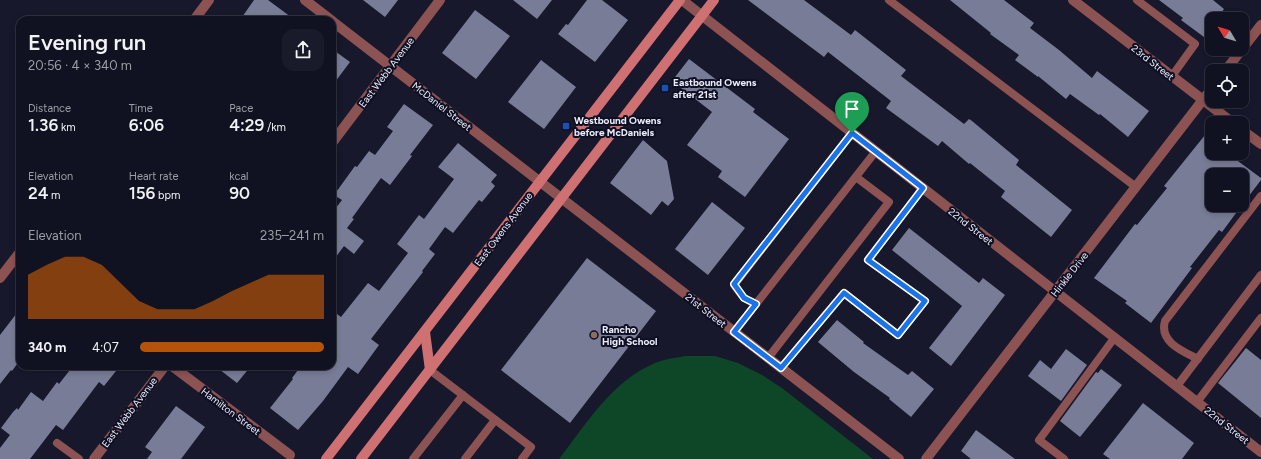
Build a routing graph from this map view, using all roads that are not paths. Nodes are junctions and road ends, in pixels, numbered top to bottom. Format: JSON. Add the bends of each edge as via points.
{"nodes":[{"id":1,"x":209,"y":0,"type":"edge"},
{"id":2,"x":305,"y":0,"type":"edge"},
{"id":3,"x":440,"y":0,"type":"edge"},
{"id":4,"x":681,"y":0,"type":"edge"},
{"id":5,"x":714,"y":0,"type":"edge"},
{"id":6,"x":889,"y":0,"type":"edge"},
{"id":7,"x":1073,"y":0,"type":"edge"},
{"id":8,"x":1137,"y":0,"type":"edge"},
{"id":9,"x":197,"y":16,"type":"edge"},
{"id":10,"x":327,"y":16,"type":"edge"},
{"id":11,"x":702,"y":16,"type":"junction"},
{"id":12,"x":336,"y":23,"type":"edge"},
{"id":13,"x":1261,"y":25,"type":"edge"},
{"id":14,"x":1230,"y":64,"type":"edge"},
{"id":15,"x":390,"y":66,"type":"junction"},
{"id":16,"x":1172,"y":76,"type":"junction"},
{"id":17,"x":1205,"y":97,"type":"edge"},
{"id":18,"x":1203,"y":100,"type":"junction"},
{"id":19,"x":1224,"y":116,"type":"edge"},
{"id":20,"x":852,"y":133,"type":"junction"},
{"id":21,"x":1249,"y":135,"type":"edge"},
{"id":22,"x":336,"y":138,"type":"edge"},
{"id":23,"x":1261,"y":144,"type":"edge"},
{"id":24,"x":876,"y":151,"type":"junction"},
{"id":25,"x":856,"y":177,"type":"junction"},
{"id":26,"x":540,"y":181,"type":"junction"},
{"id":27,"x":1136,"y":187,"type":"junction"},
{"id":28,"x":923,"y":188,"type":"junction"},
{"id":29,"x":552,"y":191,"type":"joint"},
{"id":30,"x":1261,"y":196,"type":"edge"},
{"id":31,"x":562,"y":198,"type":"junction"},
{"id":32,"x":16,"y":257,"type":"edge"},
{"id":33,"x":1261,"y":275,"type":"edge"},
{"id":34,"x":0,"y":278,"type":"edge"},
{"id":35,"x":1055,"y":291,"type":"junction"},
{"id":36,"x":756,"y":304,"type":"junction"},
{"id":37,"x":1261,"y":318,"type":"edge"},
{"id":38,"x":1258,"y":328,"type":"edge"},
{"id":39,"x":425,"y":332,"type":"junction"},
{"id":40,"x":734,"y":332,"type":"junction"},
{"id":41,"x":1115,"y":337,"type":"junction"},
{"id":42,"x":768,"y":358,"type":"junction"},
{"id":43,"x":1198,"y":359,"type":"junction"},
{"id":44,"x":781,"y":368,"type":"junction"},
{"id":45,"x":162,"y":370,"type":"edge"},
{"id":46,"x":177,"y":370,"type":"edge"},
{"id":47,"x":430,"y":370,"type":"junction"},
{"id":48,"x":1177,"y":386,"type":"junction"},
{"id":49,"x":463,"y":395,"type":"junction"},
{"id":50,"x":1198,"y":402,"type":"junction"},
{"id":51,"x":495,"y":420,"type":"junction"},
{"id":52,"x":57,"y":443,"type":"dead end"},
{"id":53,"x":1261,"y":452,"type":"edge"},
{"id":54,"x":290,"y":455,"type":"dead end"},
{"id":55,"x":79,"y":459,"type":"edge"},
{"id":56,"x":94,"y":459,"type":"edge"},
{"id":57,"x":326,"y":459,"type":"edge"},
{"id":58,"x":361,"y":459,"type":"edge"},
{"id":59,"x":413,"y":459,"type":"edge"},
{"id":60,"x":465,"y":459,"type":"edge"},
{"id":61,"x":522,"y":459,"type":"edge"},
{"id":62,"x":898,"y":459,"type":"edge"},
{"id":63,"x":926,"y":459,"type":"edge"},
{"id":64,"x":1064,"y":459,"type":"edge"}],
"edges":[{"from":1,"to":9,"type":"street"},
{"from":2,"to":10,"type":"street","name":"McDaniel Street"},
{"from":3,"to":15,"type":"street","name":"East Webb Avenue"},
{"from":4,"to":11,"type":"street","name":"22nd Street"},
{"from":4,"to":26,"type":"main road","name":"East Owens Avenue"},
{"from":5,"to":11,"type":"main road"},
{"from":6,"to":27,"type":"lane"},
{"from":7,"to":16,"type":"street","name":"23rd Street"},
{"from":8,"to":16,"type":"lane","via":[[1195,44]]},
{"from":11,"to":20,"type":"street","name":"22nd Street"},
{"from":11,"to":31,"type":"main road"},
{"from":12,"to":15,"type":"street","name":"McDaniel Street"},
{"from":13,"to":14,"type":"street"},
{"from":15,"to":22,"type":"street","name":"East Webb Avenue"},
{"from":15,"to":26,"type":"street","name":"McDaniel Street"},
{"from":16,"to":18,"type":"street","name":"23rd Street"},
{"from":17,"to":18,"type":"street","name":"Hinkle Drive"},
{"from":18,"to":19,"type":"street","name":"23rd Street"},
{"from":18,"to":27,"type":"street","name":"Hinkle Drive"},
{"from":20,"to":24,"type":"street","name":"22nd Street"},
{"from":20,"to":36,"type":"lane","via":[[734,284],[744,298]]},
{"from":21,"to":23,"type":"street"},
{"from":24,"to":25,"type":"lane"},
{"from":24,"to":28,"type":"street","name":"22nd Street"},
{"from":25,"to":36,"type":"lane"},
{"from":25,"to":42,"type":"lane","via":[[889,202]]},
{"from":26,"to":29,"type":"street","name":"McDaniel Street"},
{"from":26,"to":39,"type":"main road","name":"East Owens Avenue"},
{"from":27,"to":35,"type":"street","name":"Hinkle Drive"},
{"from":28,"to":35,"type":"street","name":"22nd Street"},
{"from":28,"to":44,"type":"lane","via":[[868,260],[925,301],[898,335],[844,293]]},
{"from":29,"to":31,"type":"street","name":"21st Street"},
{"from":30,"to":43,"type":"lane","via":[[1165,321],[1166,336],[1172,344]]},
{"from":31,"to":40,"type":"street","name":"21st Street"},
{"from":31,"to":47,"type":"main road"},
{"from":32,"to":34,"type":"street"},
{"from":33,"to":43,"type":"lane"},
{"from":35,"to":41,"type":"street","name":"22nd Street"},
{"from":35,"to":63,"type":"street","name":"Hinkle Drive"},
{"from":36,"to":40,"type":"lane"},
{"from":37,"to":38,"type":"lane"},
{"from":38,"to":50,"type":"lane"},
{"from":39,"to":47,"type":"main road"},
{"from":39,"to":57,"type":"main road","name":"East Owens Avenue"},
{"from":40,"to":42,"type":"street","name":"21st Street"},
{"from":41,"to":48,"type":"street","name":"22nd Street"},
{"from":41,"to":64,"type":"lane","via":[[1039,440]]},
{"from":42,"to":44,"type":"street","name":"21st Street"},
{"from":43,"to":48,"type":"lane"},
{"from":44,"to":62,"type":"street","name":"21st Street"},
{"from":45,"to":56,"type":"street","name":"East Webb Avenue"},
{"from":46,"to":54,"type":"street","name":"Hamilton Street"},
{"from":47,"to":49,"type":"lane"},
{"from":47,"to":58,"type":"main road"},
{"from":48,"to":50,"type":"street","name":"22nd Street"},
{"from":49,"to":51,"type":"lane"},
{"from":49,"to":59,"type":"lane"},
{"from":50,"to":53,"type":"street","name":"22nd Street"},
{"from":51,"to":60,"type":"lane"},
{"from":51,"to":61,"type":"lane","via":[[531,447]]},
{"from":52,"to":55,"type":"lane"}]}
